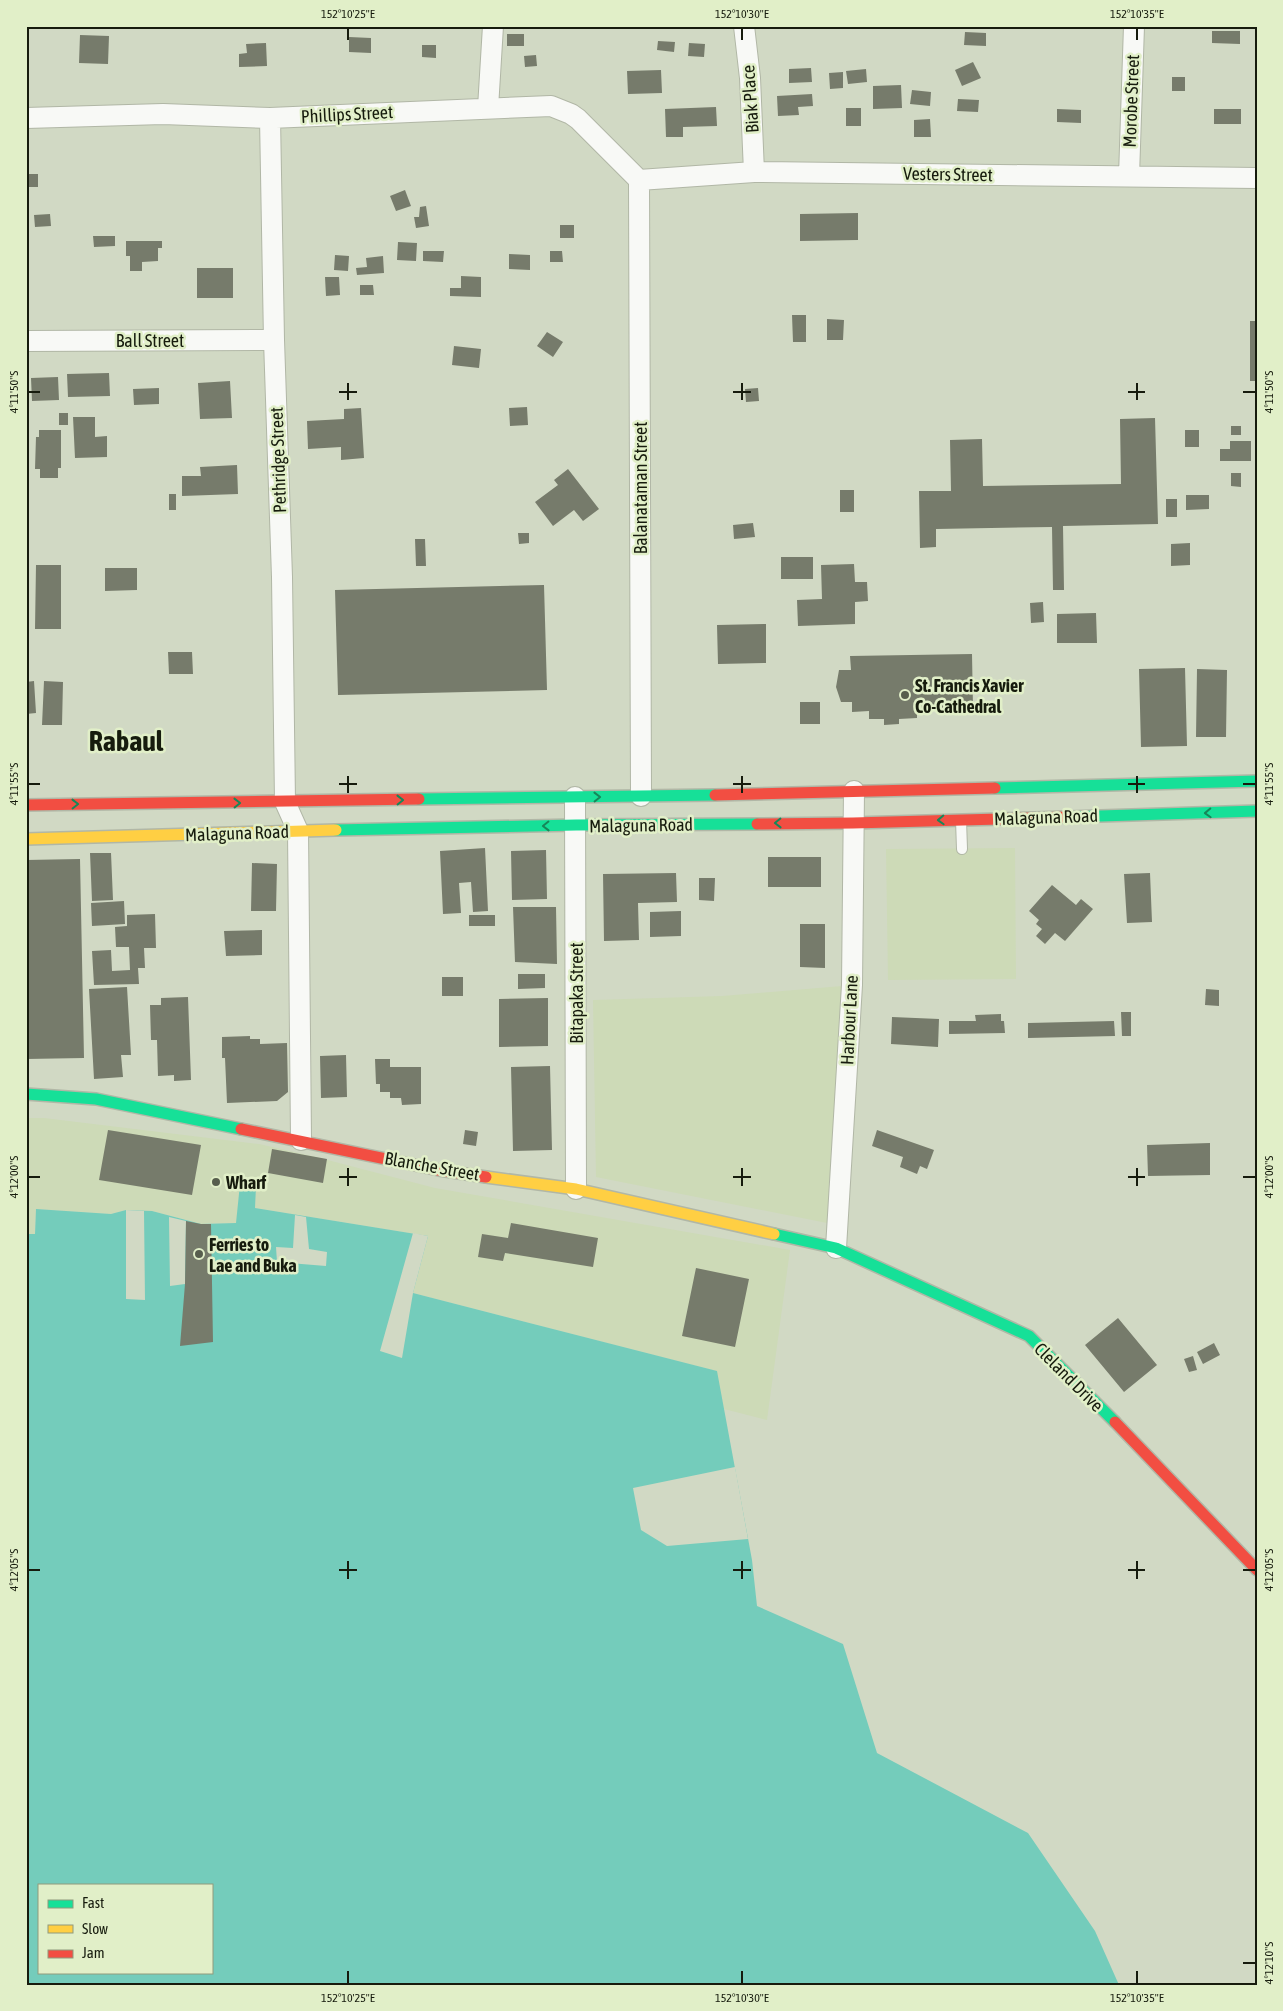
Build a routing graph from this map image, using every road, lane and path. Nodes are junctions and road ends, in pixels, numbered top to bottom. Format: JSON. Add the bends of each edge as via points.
{"nodes":[{"id":1,"x":493,"y":26,"type":"edge"},
{"id":2,"x":744,"y":26,"type":"edge"},
{"id":3,"x":1134,"y":26,"type":"edge"},
{"id":4,"x":488,"y":108,"type":"junction"},
{"id":5,"x":26,"y":118,"type":"edge"},
{"id":6,"x":270,"y":118,"type":"junction"},
{"id":7,"x":754,"y":172,"type":"junction"},
{"id":8,"x":1129,"y":176,"type":"junction"},
{"id":9,"x":1257,"y":178,"type":"edge"},
{"id":10,"x":639,"y":180,"type":"junction"},
{"id":11,"x":274,"y":340,"type":"junction"},
{"id":12,"x":26,"y":341,"type":"edge"},
{"id":13,"x":1257,"y":781,"type":"edge"},
{"id":14,"x":854,"y":791,"type":"junction"},
{"id":15,"x":641,"y":796,"type":"junction"},
{"id":16,"x":575,"y":797,"type":"junction"},
{"id":17,"x":285,"y":802,"type":"junction"},
{"id":18,"x":26,"y":805,"type":"edge"},
{"id":19,"x":1257,"y":811,"type":"edge"},
{"id":20,"x":961,"y":820,"type":"junction"},
{"id":21,"x":853,"y":823,"type":"junction"},
{"id":22,"x":576,"y":825,"type":"junction"},
{"id":23,"x":298,"y":830,"type":"junction"},
{"id":24,"x":26,"y":840,"type":"edge"},
{"id":25,"x":962,"y":849,"type":"dead end"},
{"id":26,"x":26,"y":1094,"type":"edge"},
{"id":27,"x":301,"y":1140,"type":"junction"},
{"id":28,"x":576,"y":1188,"type":"junction"},
{"id":29,"x":836,"y":1248,"type":"junction"},
{"id":30,"x":1257,"y":1570,"type":"edge"}],
"edges":[{"from":1,"to":4,"type":"street"},
{"from":2,"to":7,"type":"street","name":"Biak Place"},
{"from":3,"to":8,"type":"street","name":"Morobe Street"},
{"from":4,"to":6,"type":"street","name":"Phillips Street"},
{"from":4,"to":10,"type":"street","name":"Phillips Street","via":[[551,106],[571,114]]},
{"from":5,"to":6,"type":"street","name":"Phillips Street","via":[[163,114]]},
{"from":6,"to":11,"type":"street","name":"Pethridge Street"},
{"from":7,"to":8,"type":"street","name":"Vesters Street"},
{"from":7,"to":10,"type":"street","name":"Vesters Street"},
{"from":8,"to":9,"type":"street","name":"Vesters Street"},
{"from":10,"to":15,"type":"street","name":"Balanataman Street"},
{"from":11,"to":12,"type":"street","name":"Ball Street"},
{"from":11,"to":17,"type":"street","name":"Pethridge Street"},
{"from":13,"to":14,"type":"street","name":"Malaguna Road"},
{"from":14,"to":15,"type":"street","name":"Malaguna Road"},
{"from":14,"to":21,"type":"street","name":"Harbour Lane"},
{"from":16,"to":15,"type":"street","name":"Malaguna Road","one_way":true},
{"from":17,"to":16,"type":"street","name":"Malaguna Road","one_way":true},
{"from":16,"to":22,"type":"street","name":"Bitapaka Street"},
{"from":18,"to":17,"type":"street","name":"Malaguna Road","one_way":true},
{"from":17,"to":23,"type":"street"},
{"from":19,"to":20,"type":"street","name":"Malaguna Road","one_way":true},
{"from":20,"to":21,"type":"street","name":"Malaguna Road","one_way":true},
{"from":20,"to":25,"type":"lane"},
{"from":21,"to":22,"type":"street","name":"Malaguna Road","one_way":true},
{"from":21,"to":29,"type":"street","name":"Harbour Lane","via":[[852,985]]},
{"from":22,"to":23,"type":"street","name":"Malaguna Road","one_way":true},
{"from":22,"to":28,"type":"street","name":"Bitapaka Street"},
{"from":23,"to":24,"type":"street","name":"Malaguna Road"},
{"from":23,"to":27,"type":"street"},
{"from":26,"to":27,"type":"street","name":"Blanche Street","via":[[96,1099]]},
{"from":27,"to":28,"type":"street","name":"Blanche Street","via":[[439,1170]]},
{"from":28,"to":29,"type":"street","name":"Blanche Street"},
{"from":29,"to":30,"type":"street","name":"Cleland Drive","via":[[1029,1336]]}]}
